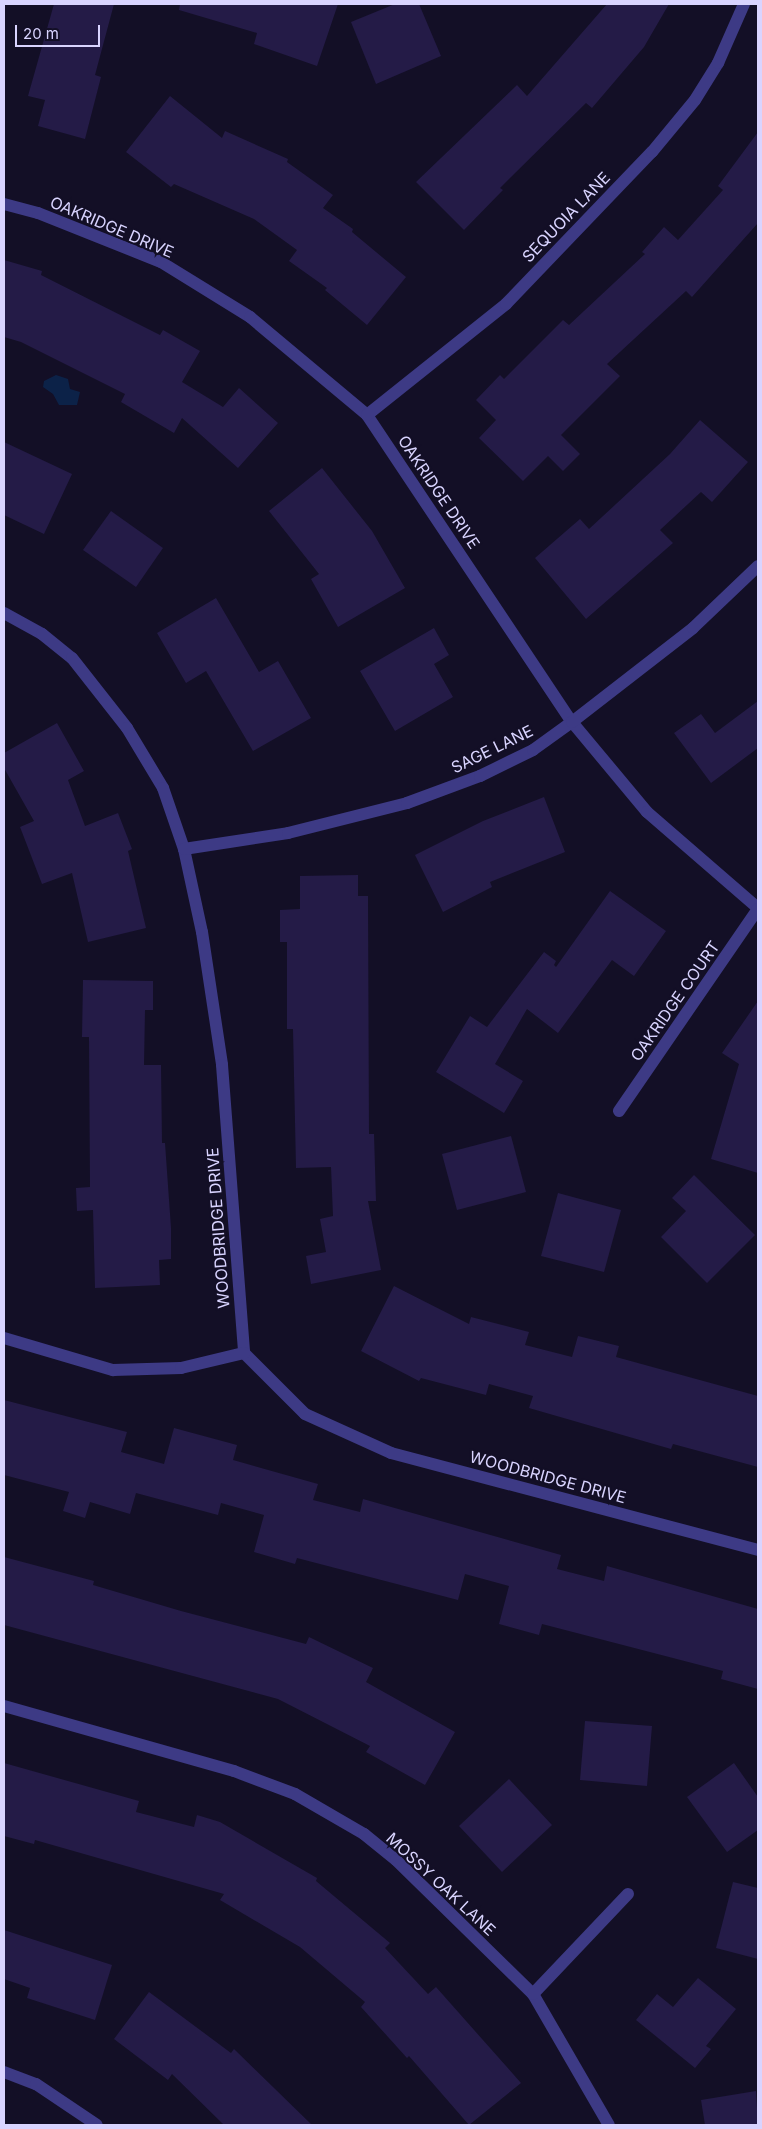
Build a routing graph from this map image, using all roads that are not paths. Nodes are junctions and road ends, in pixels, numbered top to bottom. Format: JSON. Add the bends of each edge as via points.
{"nodes":[{"id":1,"x":744,"y":4,"type":"edge"},
{"id":2,"x":4,"y":204,"type":"edge"},
{"id":3,"x":367,"y":416,"type":"junction"},
{"id":4,"x":758,"y":566,"type":"edge"},
{"id":5,"x":4,"y":613,"type":"edge"},
{"id":6,"x":572,"y":722,"type":"junction"},
{"id":7,"x":184,"y":849,"type":"junction"},
{"id":8,"x":758,"y":908,"type":"edge"},
{"id":9,"x":619,"y":1111,"type":"dead end"},
{"id":10,"x":4,"y":1338,"type":"edge"},
{"id":11,"x":244,"y":1353,"type":"junction"},
{"id":12,"x":758,"y":1550,"type":"edge"},
{"id":13,"x":4,"y":1706,"type":"edge"},
{"id":14,"x":628,"y":1894,"type":"dead end"},
{"id":15,"x":533,"y":1994,"type":"junction"},
{"id":16,"x":4,"y":2072,"type":"edge"},
{"id":17,"x":97,"y":2125,"type":"edge"},
{"id":18,"x":608,"y":2125,"type":"edge"}],
"edges":[{"from":1,"to":3,"type":"street","name":"SEQUOIA LANE","via":[[718,63],[695,100],[652,152],[506,304]]},
{"from":2,"to":3,"type":"street","name":"OAKRIDGE DRIVE","via":[[38,213],[161,262],[250,317]]},
{"from":3,"to":6,"type":"street","name":"OAKRIDGE DRIVE"},
{"from":4,"to":6,"type":"street","name":"SAGE LANE","via":[[693,628]]},
{"from":5,"to":7,"type":"street","name":"WOODBRIDGE DRIVE","via":[[42,634],[72,658],[127,728],[163,788]]},
{"from":6,"to":7,"type":"street","name":"SAGE LANE","via":[[533,750],[480,776],[408,803],[288,833]]},
{"from":6,"to":8,"type":"street","name":"OAKRIDGE DRIVE","via":[[647,812]]},
{"from":7,"to":11,"type":"street","name":"WOODBRIDGE DRIVE","via":[[202,932],[222,1066]]},
{"from":8,"to":9,"type":"street","name":"OAKRIDGE COURT"},
{"from":10,"to":11,"type":"street","via":[[113,1370],[181,1368]]},
{"from":11,"to":12,"type":"street","name":"WOODBRIDGE DRIVE","via":[[305,1414],[391,1453]]},
{"from":13,"to":15,"type":"street","name":"MOSSY OAK LANE","via":[[234,1772],[295,1794],[364,1834],[396,1860]]},
{"from":14,"to":15,"type":"street"},
{"from":15,"to":18,"type":"street","name":"MOSSY OAK LANE"},
{"from":16,"to":17,"type":"street","via":[[36,2084]]}]}
